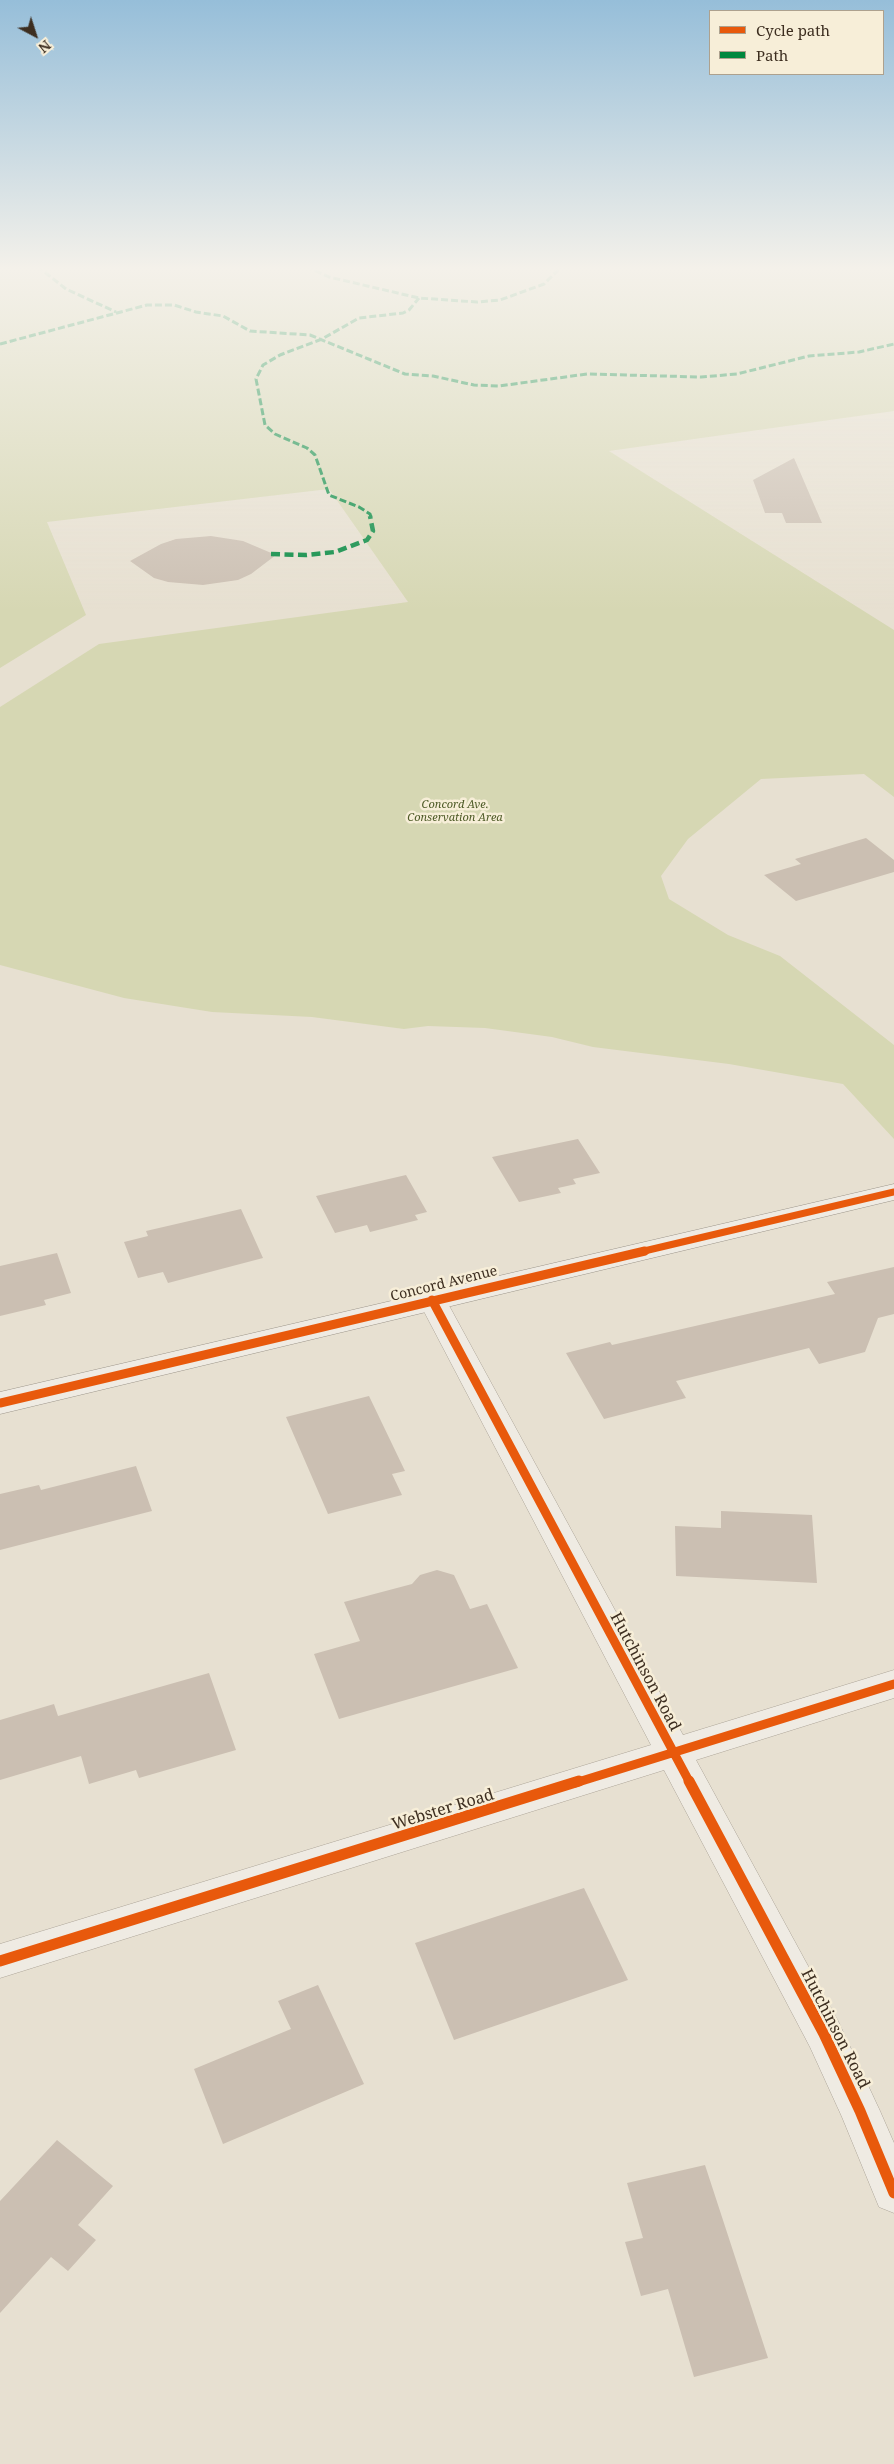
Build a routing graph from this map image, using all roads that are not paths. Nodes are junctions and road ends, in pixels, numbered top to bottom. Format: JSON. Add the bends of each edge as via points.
{"nodes":[{"id":1,"x":894,"y":1192,"type":"edge"},
{"id":2,"x":432,"y":1300,"type":"junction"},
{"id":3,"x":0,"y":1403,"type":"edge"},
{"id":4,"x":894,"y":1684,"type":"edge"},
{"id":5,"x":672,"y":1752,"type":"junction"},
{"id":6,"x":0,"y":1961,"type":"edge"},
{"id":7,"x":894,"y":2193,"type":"edge"}],
"edges":[{"from":1,"to":2,"type":"street","name":"Concord Avenue"},
{"from":2,"to":3,"type":"street","name":"Concord Avenue"},
{"from":2,"to":5,"type":"street","name":"Hutchinson Road"},
{"from":4,"to":5,"type":"street","name":"Webster Road"},
{"from":5,"to":6,"type":"street","name":"Webster Road"},
{"from":5,"to":7,"type":"street","name":"Hutchinson Road","via":[[824,2034]]}]}
